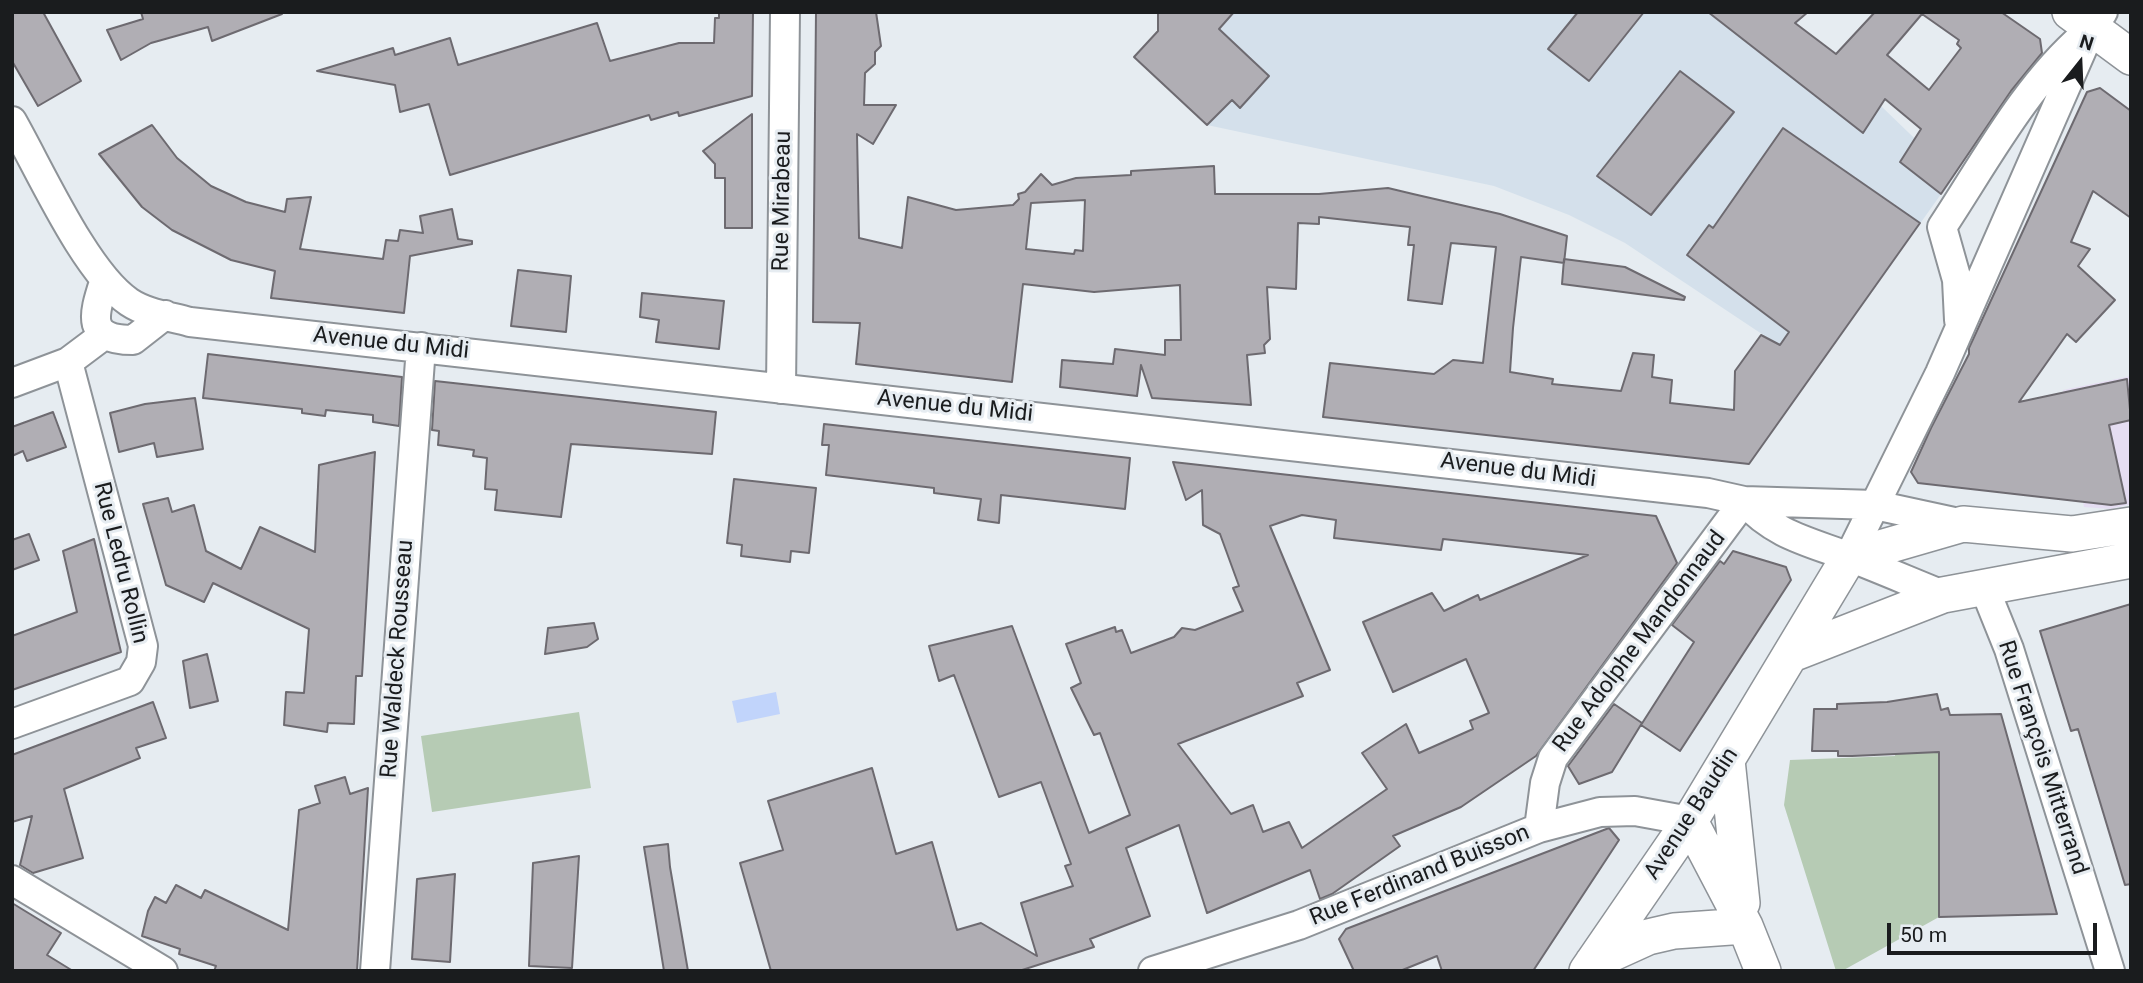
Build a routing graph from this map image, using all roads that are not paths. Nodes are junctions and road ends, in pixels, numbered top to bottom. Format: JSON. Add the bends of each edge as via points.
{"nodes":[{"id":1,"x":785,"y":12,"type":"edge"},
{"id":2,"x":2088,"y":18,"type":"edge"},
{"id":3,"x":2131,"y":57,"type":"edge"},
{"id":4,"x":12,"y":121,"type":"edge"},
{"id":5,"x":104,"y":282,"type":"junction"},
{"id":6,"x":166,"y":316,"type":"junction"},
{"id":7,"x":1959,"y":326,"type":"junction"},
{"id":8,"x":104,"y":335,"type":"junction"},
{"id":9,"x":421,"y":347,"type":"junction"},
{"id":10,"x":68,"y":362,"type":"junction"},
{"id":11,"x":12,"y":383,"type":"edge"},
{"id":12,"x":781,"y":389,"type":"junction"},
{"id":13,"x":1744,"y":501,"type":"junction"},
{"id":14,"x":1875,"y":505,"type":"junction"},
{"id":15,"x":1963,"y":524,"type":"junction"},
{"id":16,"x":2131,"y":525,"type":"edge"},
{"id":17,"x":1849,"y":557,"type":"junction"},
{"id":18,"x":2131,"y":560,"type":"edge"},
{"id":19,"x":1984,"y":587,"type":"junction"},
{"id":20,"x":1943,"y":595,"type":"junction"},
{"id":21,"x":1792,"y":654,"type":"junction"},
{"id":22,"x":12,"y":724,"type":"edge"},
{"id":23,"x":1727,"y":760,"type":"junction"},
{"id":24,"x":1690,"y":821,"type":"junction"},
{"id":25,"x":1539,"y":828,"type":"junction"},
{"id":26,"x":12,"y":880,"type":"edge"},
{"id":27,"x":1745,"y":926,"type":"junction"},
{"id":28,"x":1590,"y":966,"type":"edge"},
{"id":29,"x":163,"y":971,"type":"edge"},
{"id":30,"x":375,"y":971,"type":"edge"},
{"id":31,"x":1153,"y":971,"type":"edge"},
{"id":32,"x":1763,"y":971,"type":"edge"},
{"id":33,"x":2110,"y":971,"type":"edge"}],
"edges":[{"from":1,"to":12,"type":"street","name":"Rue Mirabeau"},
{"from":2,"to":3,"type":"main road"},
{"from":2,"to":7,"type":"street"},
{"from":2,"to":7,"type":"street","via":[[1942,227],[1957,280]]},
{"from":4,"to":5,"type":"street"},
{"from":5,"to":6,"type":"street","name":"Avenue du Midi","via":[[148,312]]},
{"from":5,"to":8,"type":"street","via":[[94,313],[96,326]]},
{"from":6,"to":8,"type":"street","via":[[133,340]]},
{"from":6,"to":9,"type":"street","name":"Avenue du Midi"},
{"from":7,"to":14,"type":"street"},
{"from":8,"to":10,"type":"street"},
{"from":9,"to":12,"type":"street","name":"Avenue du Midi"},
{"from":9,"to":30,"type":"street","name":"Rue Waldeck Rousseau"},
{"from":10,"to":11,"type":"street"},
{"from":10,"to":22,"type":"street","name":"Rue Ledru Rollin","via":[[143,646],[142,662],[130,681]]},
{"from":12,"to":13,"type":"street","name":"Avenue du Midi","via":[[1654,486]]},
{"from":13,"to":14,"type":"street","name":"Avenue du Midi"},
{"from":13,"to":17,"type":"street","via":[[1760,520],[1810,545]]},
{"from":13,"to":25,"type":"street","name":"Rue Adolphe Mandonnaud","via":[[1553,758]]},
{"from":14,"to":15,"type":"street"},
{"from":14,"to":17,"type":"street"},
{"from":15,"to":16,"type":"main road","via":[[2072,534]]},
{"from":15,"to":17,"type":"main road"},
{"from":17,"to":20,"type":"street"},
{"from":17,"to":21,"type":"main road","name":"Avenue Baudin"},
{"from":18,"to":19,"type":"main road"},
{"from":19,"to":20,"type":"main road"},
{"from":19,"to":33,"type":"street","name":"Rue François Mitterrand","via":[[2009,649]]},
{"from":20,"to":21,"type":"main road"},
{"from":21,"to":23,"type":"main road","name":"Avenue Baudin"},
{"from":23,"to":24,"type":"main road","name":"Avenue Baudin"},
{"from":23,"to":27,"type":"main road"},
{"from":24,"to":25,"type":"street","name":"Rue Ferdinand Buisson","via":[[1635,811],[1600,811]]},
{"from":24,"to":27,"type":"main road"},
{"from":24,"to":28,"type":"main road","name":"Avenue Baudin"},
{"from":25,"to":31,"type":"street","name":"Rue Ferdinand Buisson","via":[[1299,925]]},
{"from":26,"to":29,"type":"street"},
{"from":27,"to":28,"type":"main road","via":[[1648,937]]},
{"from":27,"to":32,"type":"main road"}]}
